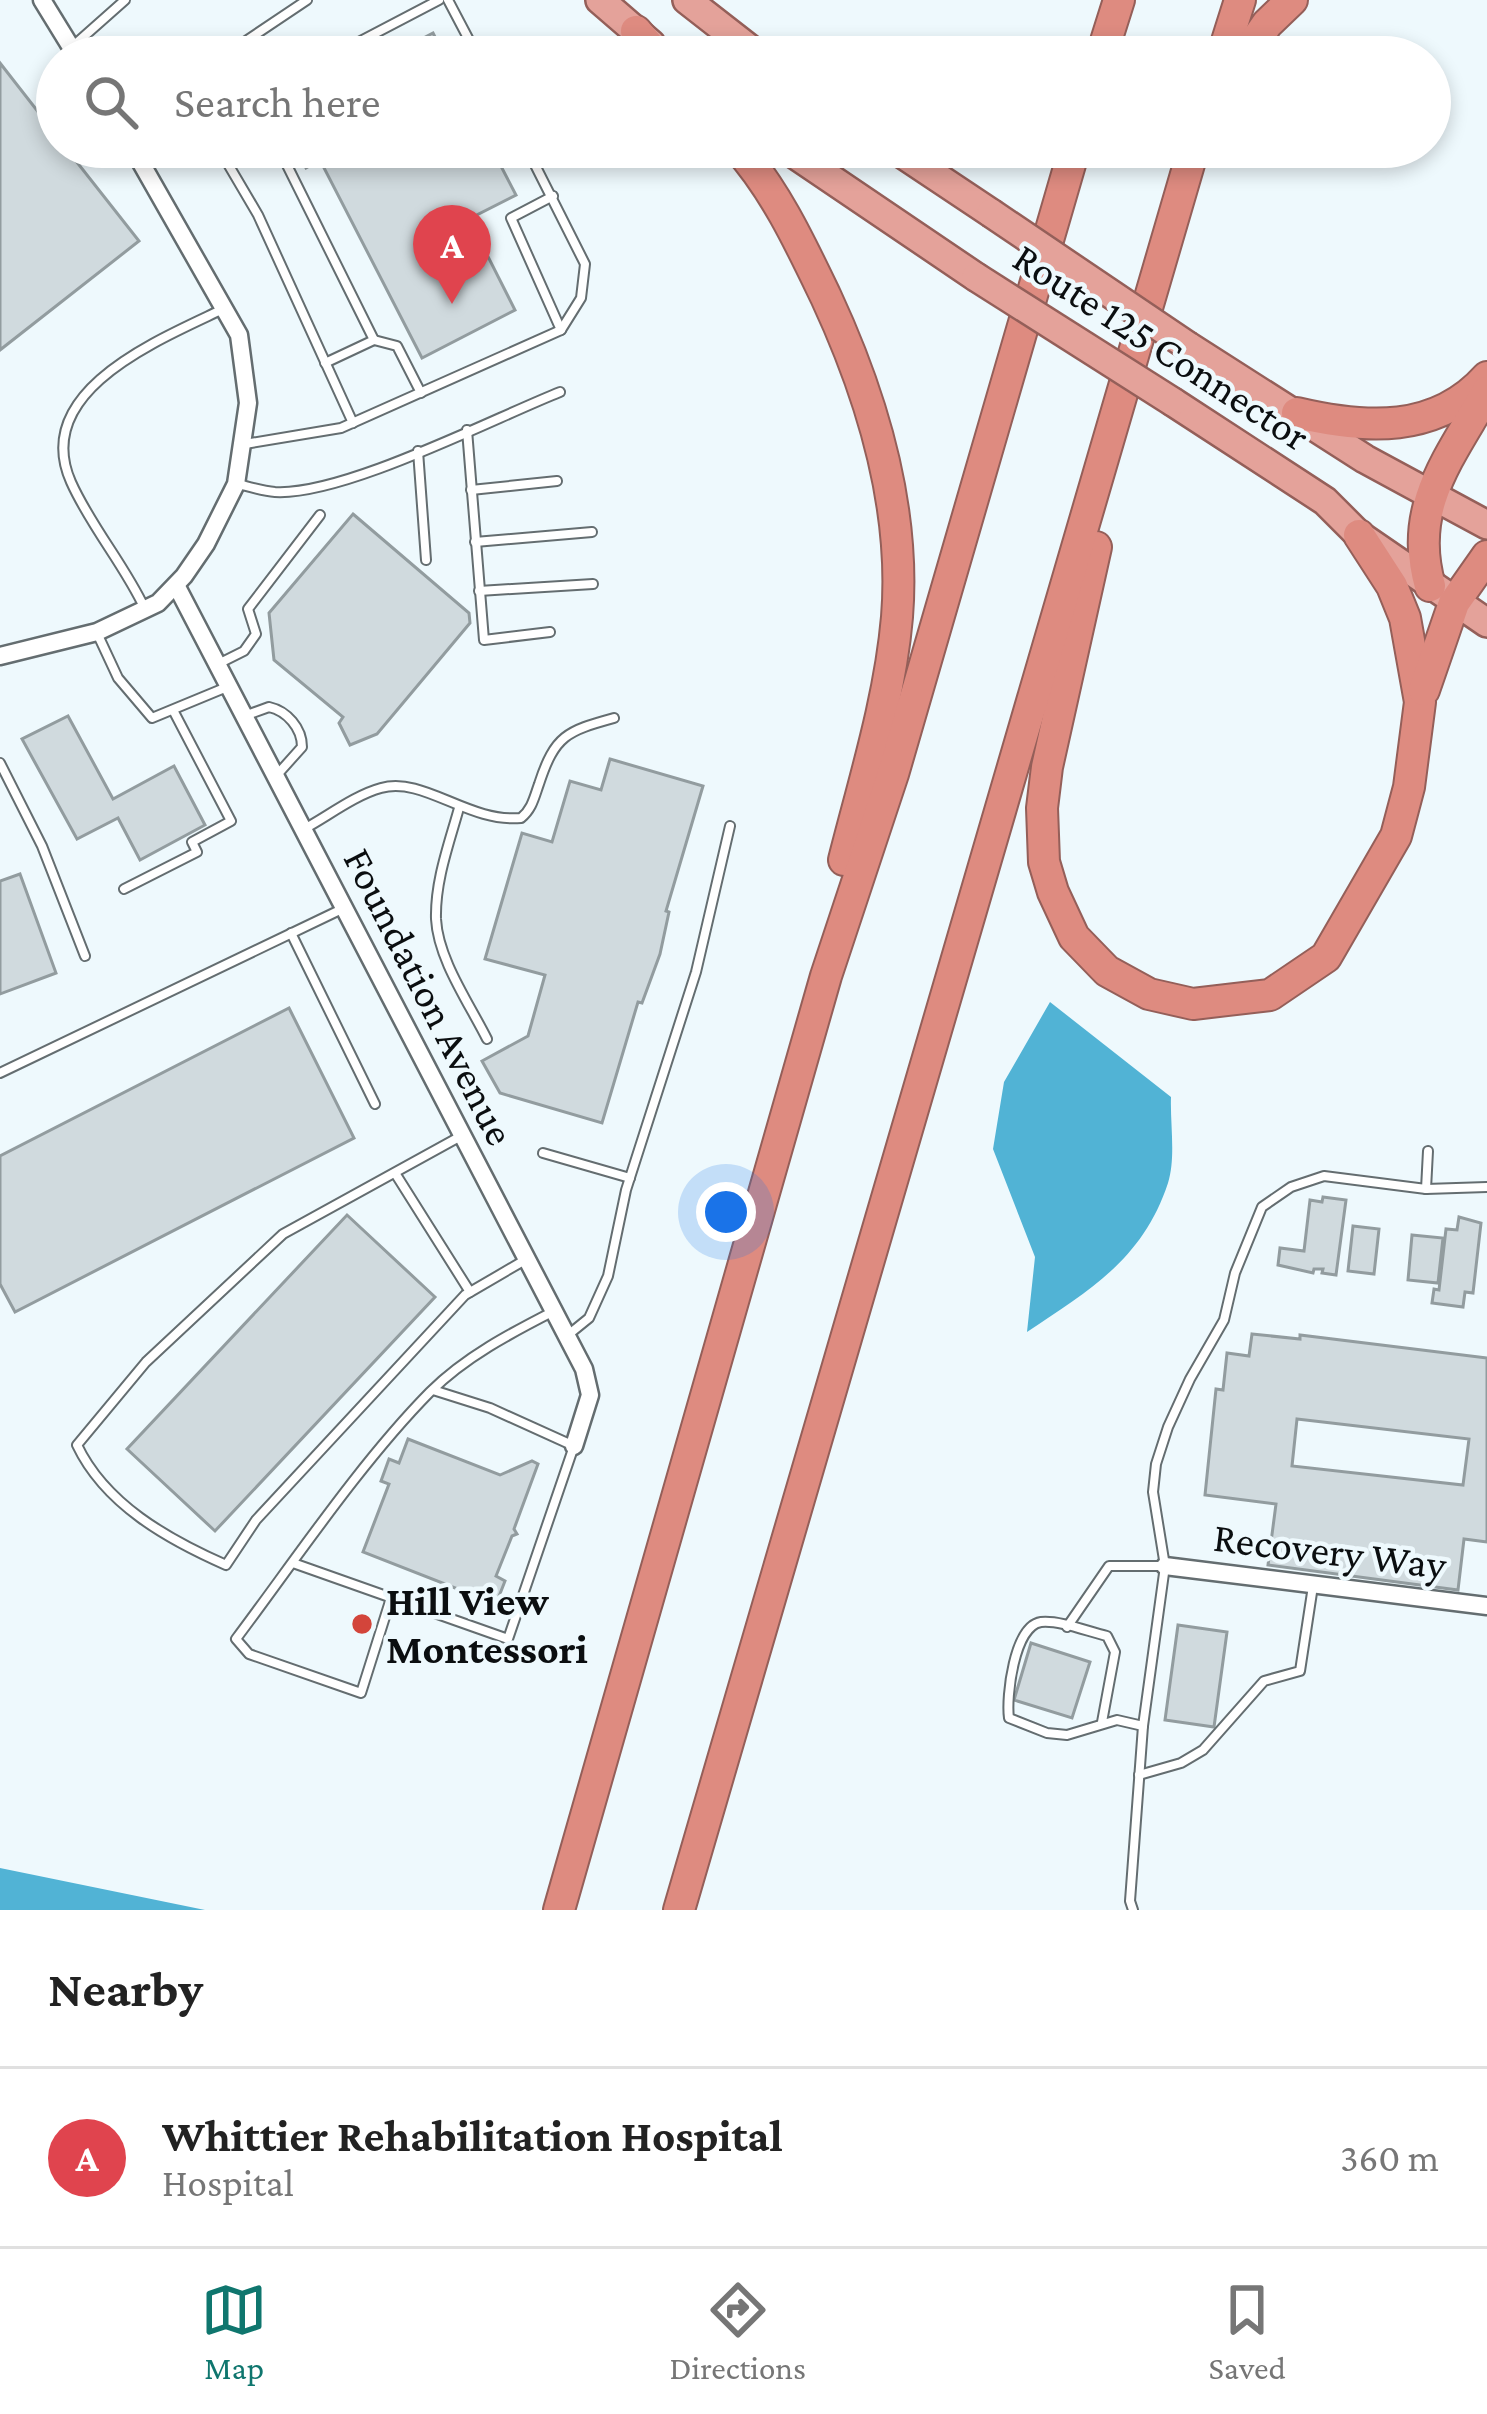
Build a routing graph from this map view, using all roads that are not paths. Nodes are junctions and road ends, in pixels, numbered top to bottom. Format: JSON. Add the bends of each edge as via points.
{"nodes":[{"id":1,"x":42,"y":0,"type":"edge"},
{"id":2,"x":104,"y":0,"type":"edge"},
{"id":3,"x":125,"y":0,"type":"edge"},
{"id":4,"x":307,"y":0,"type":"edge"},
{"id":5,"x":443,"y":0,"type":"edge"},
{"id":6,"x":600,"y":0,"type":"edge"},
{"id":7,"x":687,"y":0,"type":"edge"},
{"id":8,"x":1119,"y":0,"type":"edge"},
{"id":9,"x":1240,"y":0,"type":"edge"},
{"id":10,"x":1292,"y":0,"type":"edge"},
{"id":11,"x":111,"y":10,"type":"junction"},
{"id":12,"x":637,"y":32,"type":"joint"},
{"id":13,"x":64,"y":36,"type":"edge"},
{"id":14,"x":88,"y":36,"type":"edge"},
{"id":15,"x":253,"y":36,"type":"edge"},
{"id":16,"x":372,"y":36,"type":"edge"},
{"id":17,"x":465,"y":36,"type":"edge"},
{"id":18,"x":641,"y":36,"type":"edge"},
{"id":19,"x":733,"y":36,"type":"edge"},
{"id":20,"x":1108,"y":36,"type":"edge"},
{"id":21,"x":1229,"y":36,"type":"edge"},
{"id":22,"x":1259,"y":36,"type":"edge"},
{"id":23,"x":144,"y":168,"type":"edge"},
{"id":24,"x":230,"y":168,"type":"edge"},
{"id":25,"x":288,"y":168,"type":"edge"},
{"id":26,"x":538,"y":168,"type":"edge"},
{"id":27,"x":756,"y":168,"type":"edge"},
{"id":28,"x":815,"y":168,"type":"edge"},
{"id":29,"x":924,"y":168,"type":"edge"},
{"id":30,"x":1069,"y":168,"type":"edge"},
{"id":31,"x":1189,"y":168,"type":"edge"},
{"id":32,"x":553,"y":196,"type":"junction"},
{"id":33,"x":225,"y":309,"type":"junction"},
{"id":34,"x":561,"y":330,"type":"junction"},
{"id":35,"x":374,"y":340,"type":"junction"},
{"id":36,"x":326,"y":363,"type":"junction"},
{"id":37,"x":1487,"y":377,"type":"edge"},
{"id":38,"x":560,"y":392,"type":"dead end"},
{"id":39,"x":1487,"y":392,"type":"edge"},
{"id":40,"x":422,"y":394,"type":"junction"},
{"id":41,"x":1297,"y":413,"type":"junction"},
{"id":42,"x":1114,"y":417,"type":"junction"},
{"id":43,"x":353,"y":423,"type":"junction"},
{"id":44,"x":467,"y":430,"type":"junction"},
{"id":45,"x":244,"y":445,"type":"junction"},
{"id":46,"x":418,"y":451,"type":"junction"},
{"id":47,"x":556,"y":482,"type":"dead end"},
{"id":48,"x":236,"y":484,"type":"junction"},
{"id":49,"x":471,"y":490,"type":"junction"},
{"id":50,"x":1429,"y":496,"type":"junction"},
{"id":51,"x":320,"y":515,"type":"dead end"},
{"id":52,"x":1487,"y":525,"type":"edge"},
{"id":53,"x":592,"y":532,"type":"dead end"},
{"id":54,"x":1359,"y":535,"type":"junction"},
{"id":55,"x":475,"y":542,"type":"junction"},
{"id":56,"x":1487,"y":556,"type":"edge"},
{"id":57,"x":426,"y":560,"type":"dead end"},
{"id":58,"x":593,"y":584,"type":"dead end"},
{"id":59,"x":176,"y":585,"type":"junction"},
{"id":60,"x":479,"y":591,"type":"junction"},
{"id":61,"x":1442,"y":594,"type":"junction"},
{"id":62,"x":146,"y":610,"type":"junction"},
{"id":63,"x":1487,"y":623,"type":"edge"},
{"id":64,"x":97,"y":632,"type":"junction"},
{"id":65,"x":550,"y":632,"type":"dead end"},
{"id":66,"x":0,"y":656,"type":"edge"},
{"id":67,"x":217,"y":665,"type":"junction"},
{"id":68,"x":229,"y":687,"type":"junction"},
{"id":69,"x":1420,"y":702,"type":"junction"},
{"id":70,"x":173,"y":710,"type":"junction"},
{"id":71,"x":244,"y":716,"type":"junction"},
{"id":72,"x":614,"y":718,"type":"dead end"},
{"id":73,"x":0,"y":763,"type":"edge"},
{"id":74,"x":275,"y":777,"type":"junction"},
{"id":75,"x":459,"y":808,"type":"junction"},
{"id":76,"x":730,"y":826,"type":"dead end"},
{"id":77,"x":303,"y":830,"type":"junction"},
{"id":78,"x":124,"y":889,"type":"dead end"},
{"id":79,"x":344,"y":908,"type":"junction"},
{"id":80,"x":291,"y":934,"type":"junction"},
{"id":81,"x":85,"y":956,"type":"dead end"},
{"id":82,"x":826,"y":976,"type":"junction"},
{"id":83,"x":487,"y":1040,"type":"dead end"},
{"id":84,"x":0,"y":1073,"type":"edge"},
{"id":85,"x":375,"y":1104,"type":"dead end"},
{"id":86,"x":462,"y":1135,"type":"junction"},
{"id":87,"x":1428,"y":1151,"type":"dead end"},
{"id":88,"x":543,"y":1153,"type":"dead end"},
{"id":89,"x":394,"y":1172,"type":"junction"},
{"id":90,"x":630,"y":1178,"type":"junction"},
{"id":91,"x":1487,"y":1187,"type":"edge"},
{"id":92,"x":1426,"y":1190,"type":"junction"},
{"id":93,"x":526,"y":1259,"type":"junction"},
{"id":94,"x":470,"y":1292,"type":"junction"},
{"id":95,"x":554,"y":1311,"type":"junction"},
{"id":96,"x":566,"y":1336,"type":"junction"},
{"id":97,"x":432,"y":1390,"type":"junction"},
{"id":98,"x":574,"y":1446,"type":"junction"},
{"id":99,"x":293,"y":1563,"type":"junction"},
{"id":100,"x":1165,"y":1566,"type":"junction"},
{"id":101,"x":1313,"y":1584,"type":"junction"},
{"id":102,"x":391,"y":1598,"type":"junction"},
{"id":103,"x":1487,"y":1606,"type":"edge"},
{"id":104,"x":1067,"y":1627,"type":"junction"},
{"id":105,"x":1102,"y":1723,"type":"junction"},
{"id":106,"x":1143,"y":1726,"type":"junction"},
{"id":107,"x":1139,"y":1775,"type":"junction"},
{"id":108,"x":559,"y":1910,"type":"edge"},
{"id":109,"x":679,"y":1910,"type":"edge"},
{"id":110,"x":1133,"y":1910,"type":"edge"}],
"edges":[{"from":1,"to":13,"type":"street"},
{"from":2,"to":11,"type":"lane"},
{"from":3,"to":11,"type":"lane"},
{"from":4,"to":15,"type":"lane"},
{"from":5,"to":16,"type":"lane"},
{"from":5,"to":17,"type":"lane"},
{"from":6,"to":12,"type":"highway"},
{"from":7,"to":19,"type":"highway"},
{"from":8,"to":20,"type":"highway"},
{"from":9,"to":21,"type":"highway"},
{"from":10,"to":22,"type":"highway"},
{"from":11,"to":14,"type":"lane"},
{"from":12,"to":18,"type":"highway"},
{"from":23,"to":33,"type":"street"},
{"from":24,"to":36,"type":"lane"},
{"from":25,"to":35,"type":"lane"},
{"from":26,"to":32,"type":"lane"},
{"from":27,"to":82,"type":"highway","via":[[864,386],[895,523],[897,617]]},
{"from":28,"to":54,"type":"highway","name":"Route 125 Connector","bridge":true,"via":[[1324,501]]},
{"from":29,"to":41,"type":"highway","name":"Route 125 Connector","bridge":true},
{"from":30,"to":82,"type":"highway","via":[[893,774]]},
{"from":31,"to":42,"type":"highway"},
{"from":32,"to":34,"type":"lane","via":[[585,264],[580,298]]},
{"from":32,"to":34,"type":"lane","via":[[511,218]]},
{"from":33,"to":45,"type":"street","via":[[246,373]]},
{"from":33,"to":62,"type":"lane","via":[[88,388],[68,418],[60,452],[71,482]]},
{"from":34,"to":40,"type":"lane"},
{"from":35,"to":36,"type":"lane"},
{"from":35,"to":40,"type":"lane","via":[[397,346]]},
{"from":36,"to":43,"type":"lane"},
{"from":37,"to":41,"type":"highway","via":[[1451,407],[1391,426]]},
{"from":38,"to":44,"type":"lane"},
{"from":39,"to":50,"type":"highway"},
{"from":40,"to":43,"type":"lane"},
{"from":41,"to":50,"type":"highway","name":"Route 125 Connector"},
{"from":42,"to":69,"type":"highway","via":[[1106,500],[1042,808],[1053,892],[1074,937],[1107,971],[1149,994],[1193,1004],[1270,995],[1326,958],[1396,836]]},
{"from":42,"to":109,"type":"highway"},
{"from":43,"to":45,"type":"lane"},
{"from":44,"to":46,"type":"lane"},
{"from":44,"to":49,"type":"lane"},
{"from":45,"to":48,"type":"street"},
{"from":46,"to":48,"type":"lane","via":[[328,483],[278,492]]},
{"from":46,"to":57,"type":"lane"},
{"from":47,"to":49,"type":"lane"},
{"from":48,"to":59,"type":"street"},
{"from":49,"to":55,"type":"lane"},
{"from":50,"to":52,"type":"highway","name":"Route 125 Connector"},
{"from":50,"to":61,"type":"highway","via":[[1424,567]]},
{"from":51,"to":67,"type":"lane","via":[[248,609],[256,634]]},
{"from":53,"to":55,"type":"lane"},
{"from":54,"to":61,"type":"highway","name":"Route 125 Connector"},
{"from":54,"to":69,"type":"highway","via":[[1405,618]]},
{"from":55,"to":60,"type":"lane"},
{"from":56,"to":61,"type":"highway"},
{"from":58,"to":60,"type":"lane"},
{"from":59,"to":62,"type":"street"},
{"from":59,"to":67,"type":"street","name":"Foundation Avenue"},
{"from":60,"to":65,"type":"lane","via":[[484,640]]},
{"from":61,"to":63,"type":"highway","name":"Route 125 Connector"},
{"from":61,"to":69,"type":"highway"},
{"from":62,"to":64,"type":"street"},
{"from":64,"to":66,"type":"street"},
{"from":64,"to":70,"type":"lane","via":[[118,677],[152,718]]},
{"from":67,"to":68,"type":"street","name":"Foundation Avenue"},
{"from":68,"to":70,"type":"lane"},
{"from":68,"to":71,"type":"street","name":"Foundation Avenue"},
{"from":70,"to":78,"type":"lane","via":[[231,821],[192,842],[197,852]]},
{"from":71,"to":74,"type":"street","name":"Foundation Avenue"},
{"from":71,"to":74,"type":"lane","via":[[269,706],[297,728],[298,756]]},
{"from":72,"to":75,"type":"lane","via":[[573,730],[550,749],[520,818]]},
{"from":73,"to":81,"type":"lane"},
{"from":74,"to":77,"type":"street","name":"Foundation Avenue"},
{"from":75,"to":77,"type":"lane","via":[[399,785]]},
{"from":75,"to":83,"type":"lane","via":[[436,920]]},
{"from":76,"to":90,"type":"lane","via":[[696,972]]},
{"from":77,"to":79,"type":"street","name":"Foundation Avenue"},
{"from":79,"to":80,"type":"lane"},
{"from":79,"to":86,"type":"street","name":"Foundation Avenue"},
{"from":80,"to":84,"type":"lane"},
{"from":80,"to":85,"type":"lane"},
{"from":82,"to":108,"type":"highway"},
{"from":86,"to":89,"type":"lane"},
{"from":86,"to":93,"type":"street","name":"Foundation Avenue"},
{"from":87,"to":92,"type":"lane"},
{"from":88,"to":90,"type":"lane"},
{"from":89,"to":94,"type":"lane"},
{"from":89,"to":94,"type":"lane","via":[[283,1234],[146,1362],[77,1445],[92,1476],[135,1514],[226,1565],[256,1520]]},
{"from":90,"to":96,"type":"lane","via":[[608,1276],[589,1318]]},
{"from":91,"to":92,"type":"lane"},
{"from":92,"to":100,"type":"lane","via":[[1324,1176],[1262,1207],[1224,1320],[1156,1464]]},
{"from":93,"to":94,"type":"lane"},
{"from":93,"to":95,"type":"street","name":"Foundation Avenue"},
{"from":95,"to":96,"type":"street","name":"Foundation Avenue"},
{"from":95,"to":97,"type":"lane"},
{"from":96,"to":98,"type":"street","name":"Foundation Avenue","via":[[590,1395]]},
{"from":97,"to":98,"type":"lane"},
{"from":97,"to":99,"type":"lane"},
{"from":98,"to":102,"type":"lane","via":[[508,1639]]},
{"from":99,"to":102,"type":"lane"},
{"from":99,"to":102,"type":"lane","via":[[236,1639],[249,1654],[361,1693]]},
{"from":100,"to":101,"type":"street","name":"Recovery Way"},
{"from":100,"to":104,"type":"lane","via":[[1109,1566]]},
{"from":100,"to":106,"type":"lane"},
{"from":101,"to":103,"type":"street","name":"Recovery Way"},
{"from":101,"to":107,"type":"lane","via":[[1300,1671],[1264,1681],[1203,1750]]},
{"from":104,"to":105,"type":"lane","via":[[1107,1636],[1115,1652]]},
{"from":104,"to":105,"type":"lane","via":[[1040,1622],[1028,1629],[1009,1718],[1067,1735]]},
{"from":105,"to":106,"type":"lane"},
{"from":106,"to":107,"type":"lane"},
{"from":107,"to":110,"type":"lane"}]}
